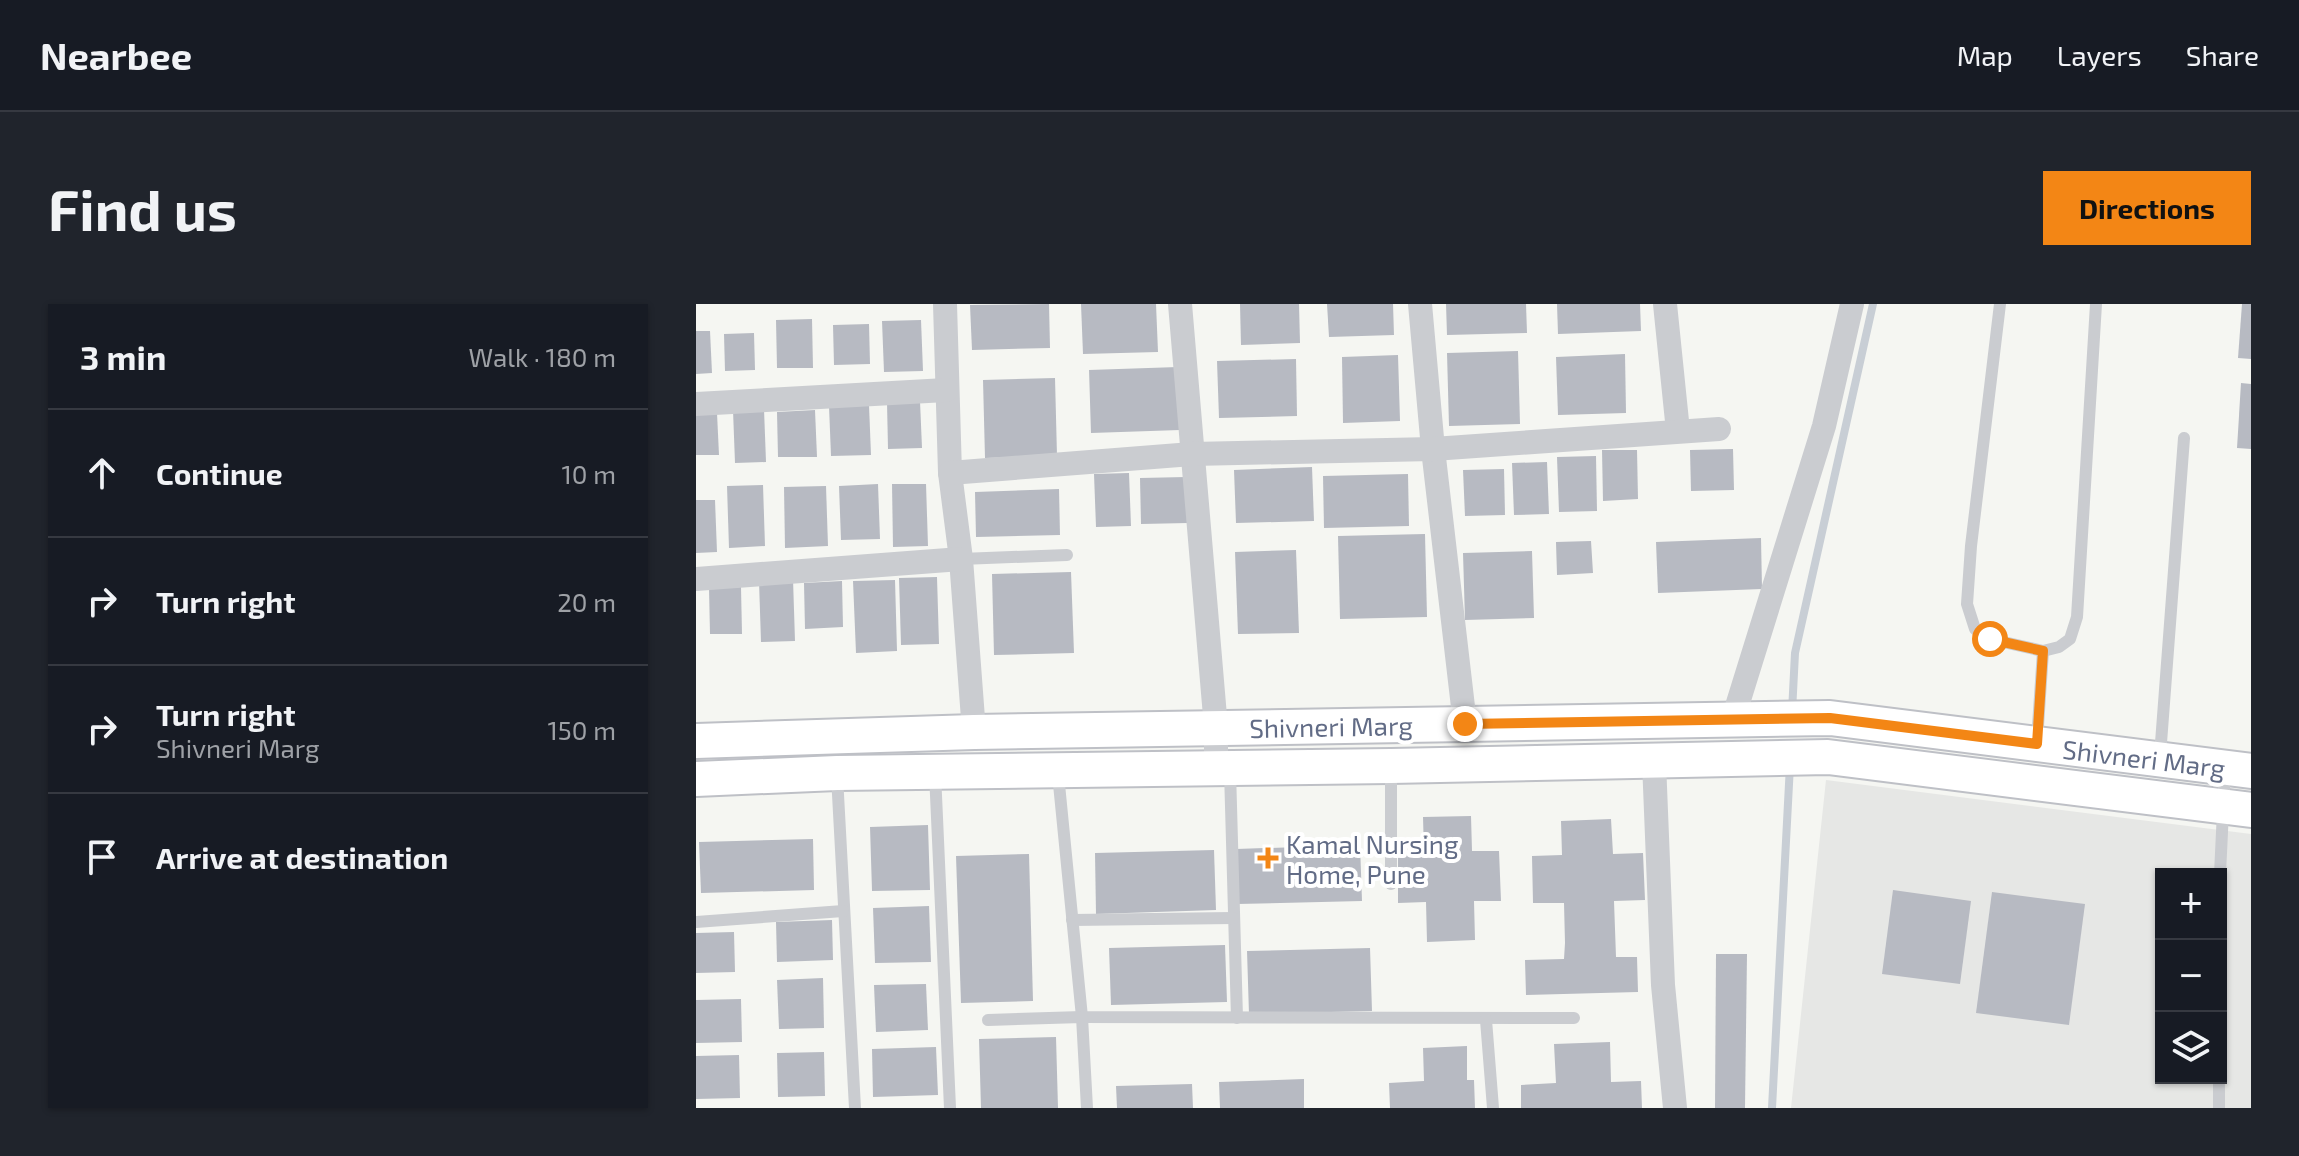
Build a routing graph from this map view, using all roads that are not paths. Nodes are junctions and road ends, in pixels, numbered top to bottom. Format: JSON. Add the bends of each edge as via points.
{"nodes":[{"id":1,"x":945,"y":304,"type":"edge"},
{"id":2,"x":1180,"y":304,"type":"edge"},
{"id":3,"x":1420,"y":304,"type":"edge"},
{"id":4,"x":1665,"y":304,"type":"edge"},
{"id":5,"x":1852,"y":304,"type":"edge"},
{"id":6,"x":2000,"y":304,"type":"edge"},
{"id":7,"x":2096,"y":304,"type":"edge"},
{"id":8,"x":946,"y":390,"type":"junction"},
{"id":9,"x":696,"y":404,"type":"edge"},
{"id":10,"x":1719,"y":429,"type":"dead end"},
{"id":11,"x":1678,"y":431,"type":"junction"},
{"id":12,"x":2184,"y":438,"type":"dead end"},
{"id":13,"x":1433,"y":449,"type":"junction"},
{"id":14,"x":1192,"y":454,"type":"junction"},
{"id":15,"x":950,"y":473,"type":"junction"},
{"id":16,"x":1067,"y":555,"type":"dead end"},
{"id":17,"x":961,"y":559,"type":"junction"},
{"id":18,"x":696,"y":579,"type":"edge"},
{"id":19,"x":2043,"y":651,"type":"junction"},
{"id":20,"x":1746,"y":719,"type":"junction"},
{"id":21,"x":1465,"y":724,"type":"junction"},
{"id":22,"x":1216,"y":728,"type":"junction"},
{"id":23,"x":974,"y":732,"type":"junction"},
{"id":24,"x":833,"y":736,"type":"junction"},
{"id":25,"x":696,"y":741,"type":"edge"},
{"id":26,"x":2037,"y":744,"type":"junction"},
{"id":27,"x":2160,"y":760,"type":"junction"},
{"id":28,"x":1654,"y":762,"type":"junction"},
{"id":29,"x":1391,"y":766,"type":"junction"},
{"id":30,"x":1223,"y":768,"type":"junction"},
{"id":31,"x":2238,"y":769,"type":"edge"},
{"id":32,"x":1058,"y":771,"type":"junction"},
{"id":33,"x":837,"y":773,"type":"junction"},
{"id":34,"x":935,"y":773,"type":"junction"},
{"id":35,"x":696,"y":779,"type":"edge"},
{"id":36,"x":2237,"y":808,"type":"edge"},
{"id":37,"x":2222,"y":868,"type":"edge"},
{"id":38,"x":1391,"y":884,"type":"dead end"},
{"id":39,"x":843,"y":911,"type":"junction"},
{"id":40,"x":1233,"y":918,"type":"junction"},
{"id":41,"x":1072,"y":920,"type":"junction"},
{"id":42,"x":696,"y":922,"type":"edge"},
{"id":43,"x":1082,"y":1017,"type":"junction"},
{"id":44,"x":1237,"y":1018,"type":"junction"},
{"id":45,"x":1574,"y":1018,"type":"dead end"},
{"id":46,"x":988,"y":1020,"type":"dead end"},
{"id":47,"x":1486,"y":1020,"type":"junction"},
{"id":48,"x":2219,"y":1084,"type":"edge"},
{"id":49,"x":855,"y":1108,"type":"edge"},
{"id":50,"x":950,"y":1108,"type":"edge"},
{"id":51,"x":1087,"y":1108,"type":"edge"},
{"id":52,"x":1493,"y":1108,"type":"edge"},
{"id":53,"x":1675,"y":1108,"type":"edge"},
{"id":54,"x":2219,"y":1108,"type":"edge"}],
"edges":[{"from":1,"to":8,"type":"street"},
{"from":2,"to":14,"type":"street"},
{"from":3,"to":13,"type":"street"},
{"from":4,"to":11,"type":"street"},
{"from":5,"to":20,"type":"street"},
{"from":6,"to":19,"type":"lane","via":[[1967,604],[1975,629],[1990,639]]},
{"from":7,"to":19,"type":"lane","via":[[2077,617],[2070,639]]},
{"from":8,"to":9,"type":"street"},
{"from":8,"to":15,"type":"street"},
{"from":10,"to":11,"type":"street"},
{"from":11,"to":13,"type":"street"},
{"from":12,"to":27,"type":"lane"},
{"from":13,"to":14,"type":"street"},
{"from":13,"to":21,"type":"street"},
{"from":14,"to":15,"type":"street"},
{"from":14,"to":22,"type":"street"},
{"from":15,"to":17,"type":"street"},
{"from":16,"to":17,"type":"lane"},
{"from":17,"to":18,"type":"street"},
{"from":17,"to":23,"type":"street"},
{"from":19,"to":26,"type":"lane"},
{"from":20,"to":21,"type":"main road","name":"Shivneri Marg"},
{"from":20,"to":26,"type":"main road","name":"Shivneri Marg","via":[[1830,718]]},
{"from":21,"to":22,"type":"main road","name":"Shivneri Marg"},
{"from":22,"to":23,"type":"main road","name":"Shivneri Marg"},
{"from":22,"to":30,"type":"street"},
{"from":23,"to":24,"type":"main road","name":"Shivneri Marg"},
{"from":24,"to":25,"type":"main road","name":"Shivneri Marg"},
{"from":24,"to":33,"type":"street"},
{"from":26,"to":27,"type":"main road","name":"Shivneri Marg"},
{"from":27,"to":31,"type":"main road","name":"Shivneri Marg"},
{"from":28,"to":29,"type":"main road","name":"Shivneri Marg"},
{"from":28,"to":36,"type":"main road","name":"Shivneri Marg","via":[[1828,757]]},
{"from":28,"to":53,"type":"street","via":[[1663,985]]},
{"from":29,"to":30,"type":"main road","name":"Shivneri Marg"},
{"from":29,"to":38,"type":"lane"},
{"from":30,"to":32,"type":"main road","name":"Shivneri Marg"},
{"from":30,"to":40,"type":"lane"},
{"from":31,"to":36,"type":"lane"},
{"from":32,"to":34,"type":"main road","name":"Shivneri Marg"},
{"from":32,"to":41,"type":"lane"},
{"from":33,"to":34,"type":"main road","name":"Shivneri Marg"},
{"from":33,"to":35,"type":"main road","name":"Shivneri Marg"},
{"from":33,"to":39,"type":"lane"},
{"from":34,"to":50,"type":"lane"},
{"from":36,"to":37,"type":"lane"},
{"from":39,"to":42,"type":"lane"},
{"from":39,"to":49,"type":"lane"},
{"from":40,"to":41,"type":"lane"},
{"from":40,"to":44,"type":"lane"},
{"from":41,"to":43,"type":"lane"},
{"from":43,"to":44,"type":"lane"},
{"from":43,"to":46,"type":"lane"},
{"from":43,"to":51,"type":"lane"},
{"from":44,"to":47,"type":"lane"},
{"from":45,"to":47,"type":"lane"},
{"from":47,"to":52,"type":"lane"},
{"from":48,"to":54,"type":"lane"}]}
